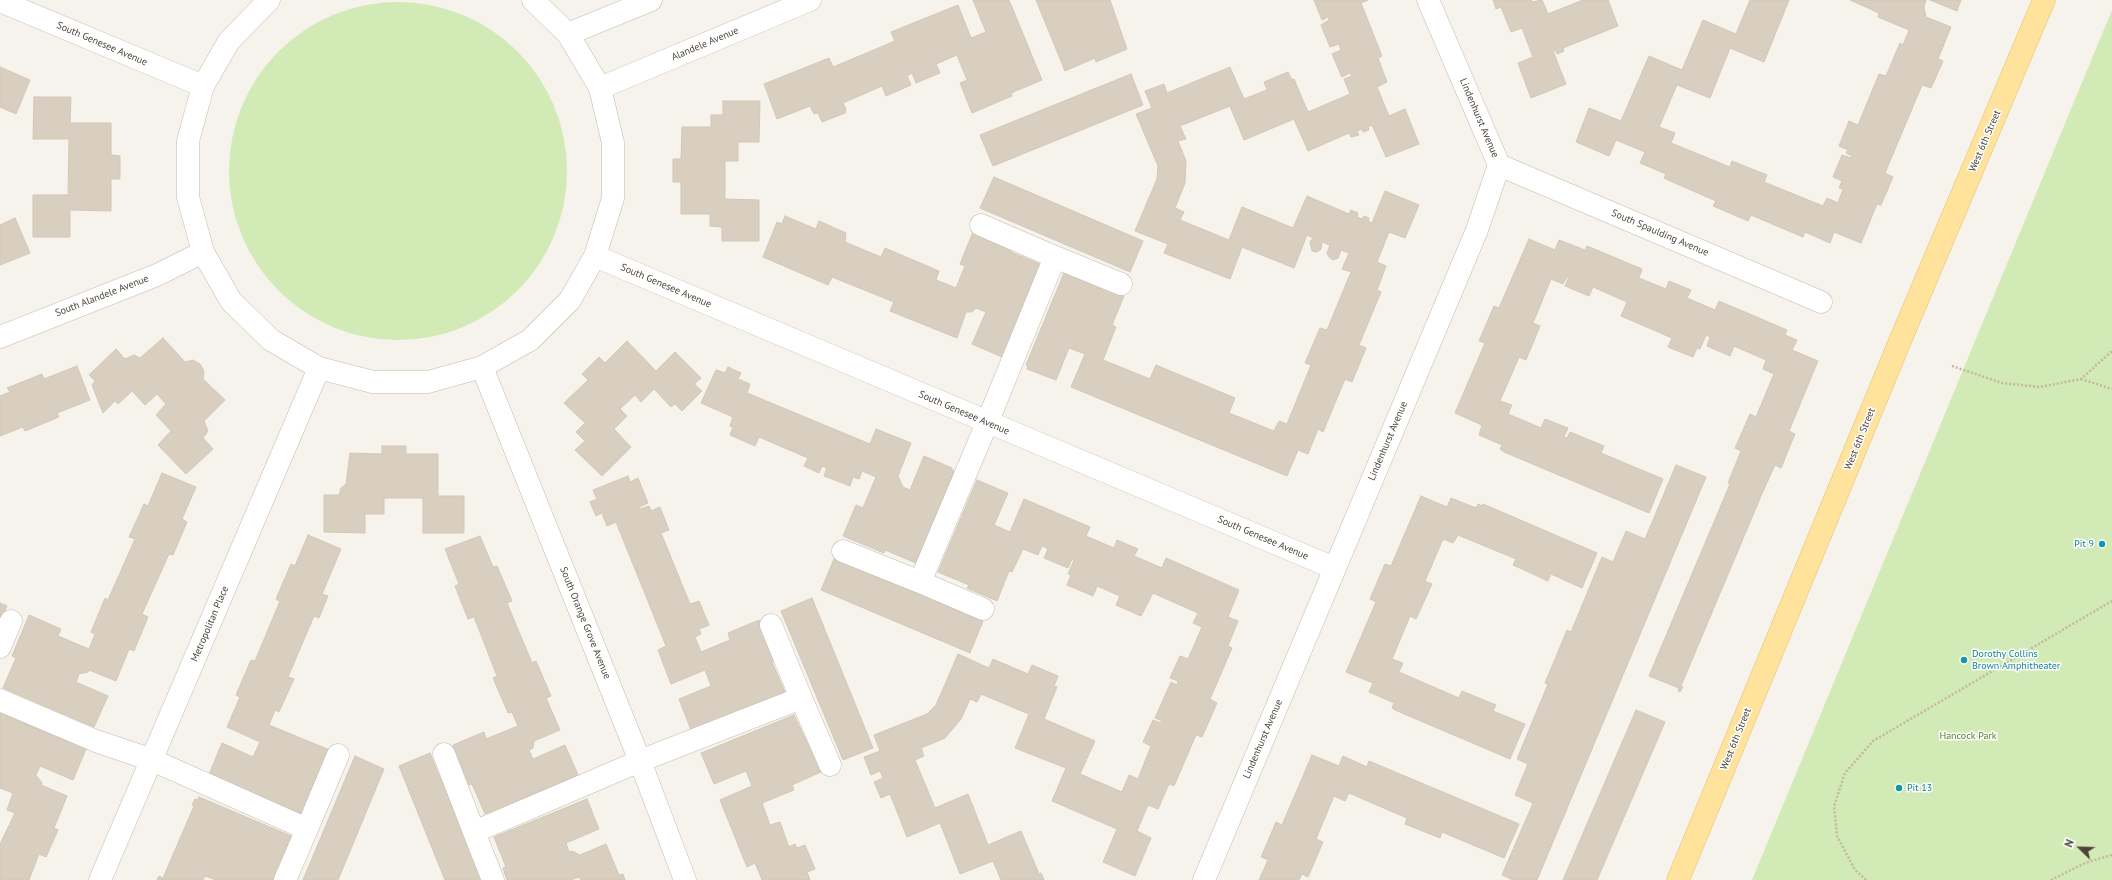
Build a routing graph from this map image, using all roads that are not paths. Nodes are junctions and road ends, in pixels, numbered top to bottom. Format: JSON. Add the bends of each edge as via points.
{"nodes":[{"id":1,"x":269,"y":0,"type":"edge"},
{"id":2,"x":533,"y":0,"type":"edge"},
{"id":3,"x":651,"y":0,"type":"edge"},
{"id":4,"x":810,"y":0,"type":"edge"},
{"id":5,"x":1428,"y":0,"type":"edge"},
{"id":6,"x":2043,"y":0,"type":"edge"},
{"id":7,"x":0,"y":1,"type":"edge"},
{"id":8,"x":568,"y":34,"type":"junction"},
{"id":9,"x":203,"y":86,"type":"junction"},
{"id":10,"x":600,"y":88,"type":"junction"},
{"id":11,"x":1499,"y":165,"type":"junction"},
{"id":12,"x":981,"y":225,"type":"dead end"},
{"id":13,"x":203,"y":252,"type":"junction"},
{"id":14,"x":595,"y":256,"type":"junction"},
{"id":15,"x":1055,"y":257,"type":"junction"},
{"id":16,"x":1121,"y":284,"type":"dead end"},
{"id":17,"x":1821,"y":302,"type":"dead end"},
{"id":18,"x":0,"y":337,"type":"edge"},
{"id":19,"x":482,"y":367,"type":"junction"},
{"id":20,"x":319,"y":368,"type":"junction"},
{"id":21,"x":988,"y":423,"type":"junction"},
{"id":22,"x":844,"y":551,"type":"dead end"},
{"id":23,"x":1334,"y":568,"type":"junction"},
{"id":24,"x":920,"y":582,"type":"junction"},
{"id":25,"x":983,"y":609,"type":"dead end"},
{"id":26,"x":11,"y":621,"type":"dead end"},
{"id":27,"x":771,"y":625,"type":"dead end"},
{"id":28,"x":0,"y":647,"type":"edge"},
{"id":29,"x":801,"y":698,"type":"junction"},
{"id":30,"x":0,"y":700,"type":"edge"},
{"id":31,"x":444,"y":754,"type":"dead end"},
{"id":32,"x":338,"y":755,"type":"dead end"},
{"id":33,"x":152,"y":760,"type":"junction"},
{"id":34,"x":640,"y":761,"type":"junction"},
{"id":35,"x":830,"y":764,"type":"dead end"},
{"id":36,"x":306,"y":829,"type":"junction"},
{"id":37,"x":474,"y":832,"type":"junction"},
{"id":38,"x":100,"y":880,"type":"edge"},
{"id":39,"x":285,"y":880,"type":"edge"},
{"id":40,"x":493,"y":880,"type":"edge"},
{"id":41,"x":685,"y":880,"type":"edge"},
{"id":42,"x":1204,"y":880,"type":"edge"},
{"id":43,"x":1678,"y":880,"type":"edge"}],
"edges":[{"from":1,"to":9,"type":"street","via":[[229,41]]},
{"from":2,"to":8,"type":"street"},
{"from":3,"to":8,"type":"street"},
{"from":4,"to":10,"type":"street","name":"Alandele Avenue"},
{"from":5,"to":11,"type":"street","name":"Lindenhurst Avenue"},
{"from":6,"to":43,"type":"main road","name":"West 6th Street"},
{"from":7,"to":9,"type":"street","name":"South Genesee Avenue"},
{"from":8,"to":10,"type":"street"},
{"from":9,"to":13,"type":"street","via":[[188,141],[188,197]]},
{"from":10,"to":14,"type":"street","via":[[613,143],[613,198]]},
{"from":11,"to":17,"type":"street","name":"South Spaulding Avenue"},
{"from":11,"to":23,"type":"street","name":"Lindenhurst Avenue","via":[[1477,230]]},
{"from":12,"to":15,"type":"street"},
{"from":13,"to":18,"type":"street","name":"South Alandele Avenue","via":[[156,275]]},
{"from":13,"to":20,"type":"street","via":[[231,301],[270,340]]},
{"from":14,"to":19,"type":"street","via":[[570,300],[530,340]]},
{"from":14,"to":21,"type":"street","name":"South Genesee Avenue"},
{"from":15,"to":16,"type":"street"},
{"from":15,"to":21,"type":"street"},
{"from":19,"to":20,"type":"street","via":[[428,382],[373,382]]},
{"from":19,"to":34,"type":"street","name":"South Orange Grove Avenue"},
{"from":20,"to":33,"type":"street","name":"Metropolitan Place"},
{"from":21,"to":23,"type":"street","name":"South Genesee Avenue"},
{"from":21,"to":24,"type":"street"},
{"from":22,"to":24,"type":"street"},
{"from":23,"to":42,"type":"street","name":"Lindenhurst Avenue"},
{"from":24,"to":25,"type":"street"},
{"from":26,"to":28,"type":"street"},
{"from":27,"to":29,"type":"street"},
{"from":29,"to":34,"type":"street"},
{"from":29,"to":35,"type":"street"},
{"from":30,"to":33,"type":"street","via":[[96,741]]},
{"from":31,"to":37,"type":"street"},
{"from":32,"to":36,"type":"street"},
{"from":33,"to":36,"type":"street"},
{"from":33,"to":38,"type":"street","name":"Metropolitan Place"},
{"from":34,"to":37,"type":"street"},
{"from":34,"to":41,"type":"street","name":"South Orange Grove Avenue"},
{"from":36,"to":39,"type":"street"},
{"from":37,"to":40,"type":"street"}]}
